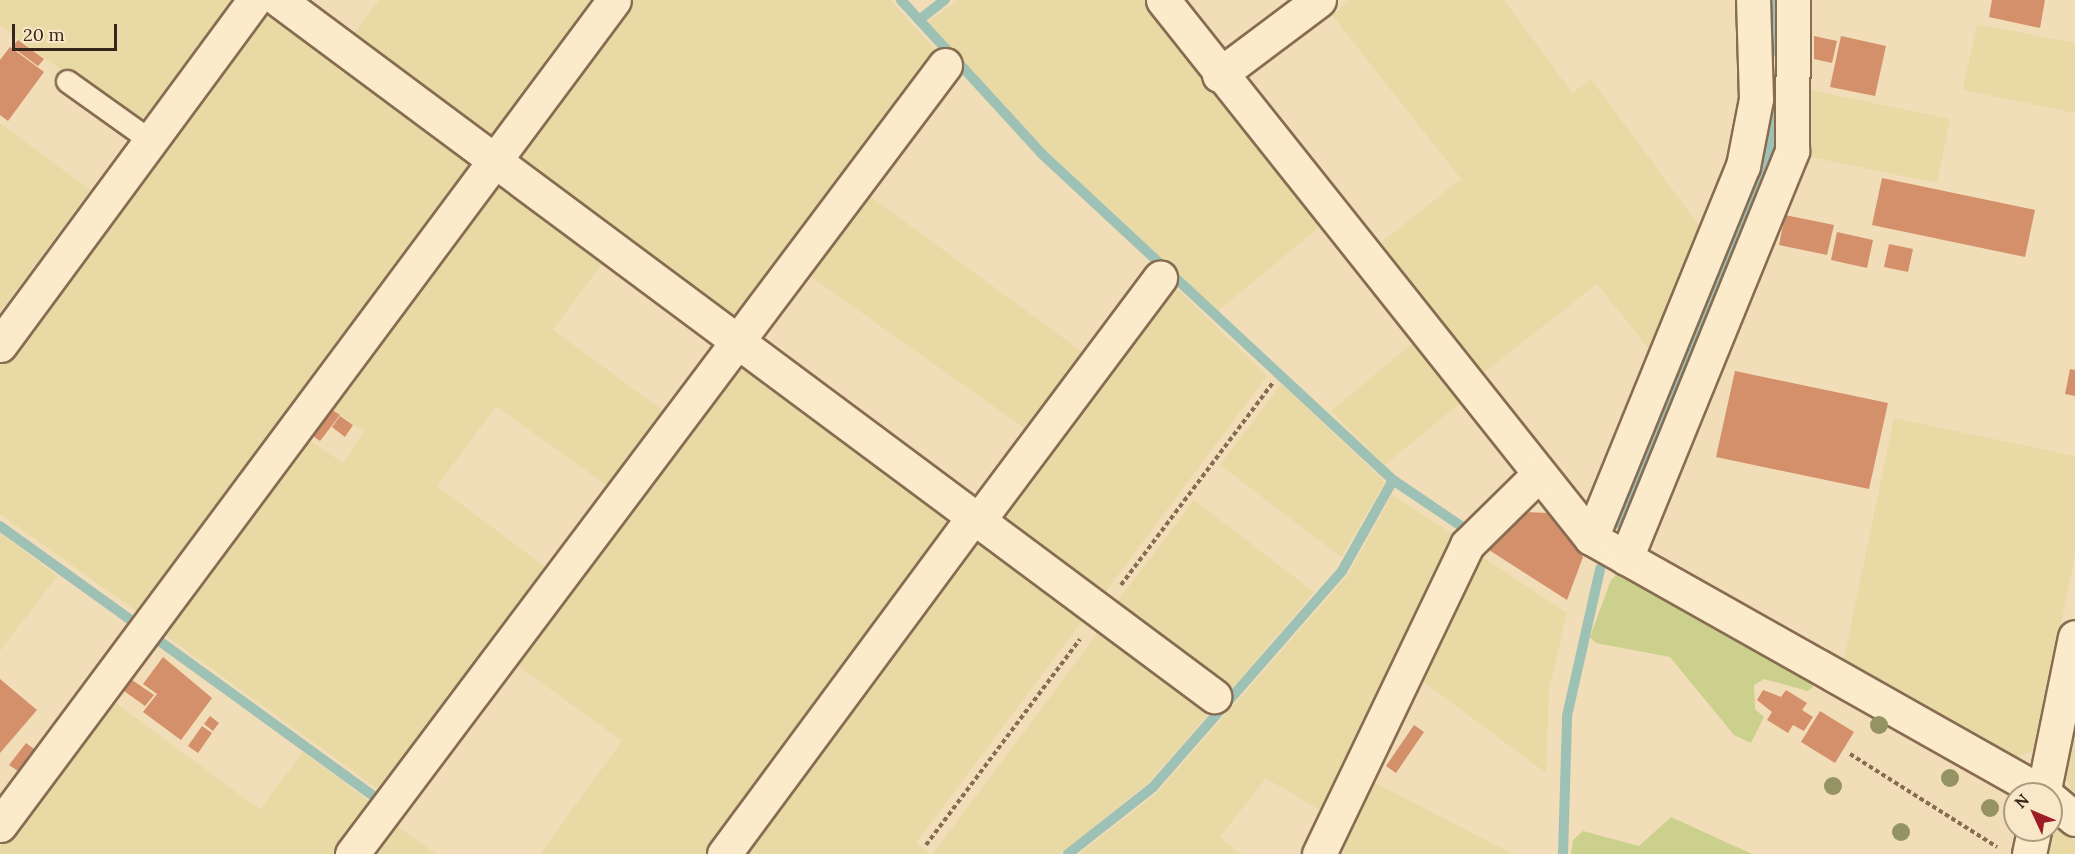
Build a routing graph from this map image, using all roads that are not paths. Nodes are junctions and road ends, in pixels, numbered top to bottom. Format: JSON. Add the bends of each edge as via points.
{"nodes":[{"id":1,"x":254,"y":0,"type":"edge"},
{"id":2,"x":279,"y":0,"type":"edge"},
{"id":3,"x":614,"y":0,"type":"edge"},
{"id":4,"x":1163,"y":0,"type":"edge"},
{"id":5,"x":1319,"y":0,"type":"edge"},
{"id":6,"x":1753,"y":0,"type":"edge"},
{"id":7,"x":1793,"y":0,"type":"edge"},
{"id":8,"x":945,"y":65,"type":"dead end"},
{"id":9,"x":1219,"y":75,"type":"junction"},
{"id":10,"x":67,"y":81,"type":"dead end"},
{"id":11,"x":151,"y":141,"type":"junction"},
{"id":12,"x":494,"y":160,"type":"junction"},
{"id":13,"x":1160,"y":278,"type":"dead end"},
{"id":14,"x":737,"y":342,"type":"junction"},
{"id":15,"x":0,"y":345,"type":"edge"},
{"id":16,"x":1539,"y":474,"type":"junction"},
{"id":17,"x":976,"y":519,"type":"junction"},
{"id":18,"x":1591,"y":538,"type":"junction"},
{"id":19,"x":1626,"y":558,"type":"junction"},
{"id":20,"x":2075,"y":637,"type":"edge"},
{"id":21,"x":1214,"y":696,"type":"dead end"},
{"id":22,"x":2022,"y":782,"type":"edge"},
{"id":23,"x":2047,"y":782,"type":"edge"},
{"id":24,"x":2063,"y":809,"type":"edge"},
{"id":25,"x":2075,"y":819,"type":"edge"},
{"id":26,"x":0,"y":825,"type":"edge"},
{"id":27,"x":352,"y":854,"type":"edge"},
{"id":28,"x":724,"y":854,"type":"edge"},
{"id":29,"x":1319,"y":854,"type":"edge"}],
"edges":[{"from":1,"to":11,"type":"street"},
{"from":2,"to":12,"type":"street"},
{"from":3,"to":12,"type":"street"},
{"from":4,"to":9,"type":"street"},
{"from":5,"to":9,"type":"street"},
{"from":6,"to":18,"type":"street","via":[[1756,99],[1743,166]]},
{"from":7,"to":19,"type":"street","via":[[1792,152]]},
{"from":8,"to":14,"type":"street"},
{"from":9,"to":16,"type":"street"},
{"from":10,"to":11,"type":"lane"},
{"from":11,"to":15,"type":"street"},
{"from":12,"to":14,"type":"street"},
{"from":12,"to":26,"type":"street"},
{"from":13,"to":17,"type":"street"},
{"from":14,"to":17,"type":"street"},
{"from":14,"to":27,"type":"street"},
{"from":16,"to":18,"type":"street"},
{"from":16,"to":29,"type":"street","via":[[1467,545]]},
{"from":17,"to":21,"type":"street"},
{"from":17,"to":28,"type":"street"},
{"from":18,"to":19,"type":"street"},
{"from":19,"to":22,"type":"street"},
{"from":20,"to":23,"type":"street"},
{"from":24,"to":25,"type":"street"}]}
